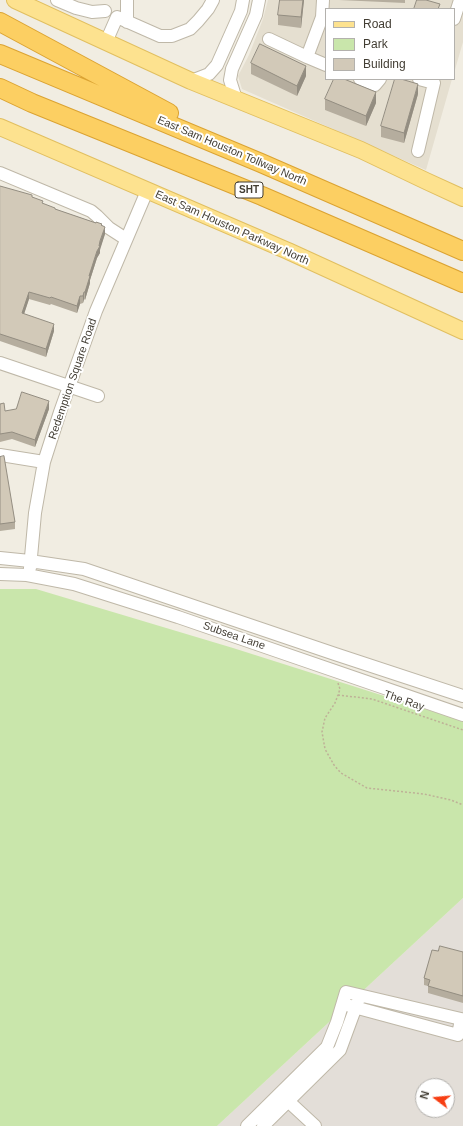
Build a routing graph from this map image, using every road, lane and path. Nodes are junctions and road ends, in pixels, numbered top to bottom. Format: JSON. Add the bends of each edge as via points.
{"nodes":[{"id":1,"x":15,"y":0,"type":"edge"},
{"id":2,"x":57,"y":0,"type":"edge"},
{"id":3,"x":127,"y":0,"type":"edge"},
{"id":4,"x":213,"y":0,"type":"edge"},
{"id":5,"x":243,"y":0,"type":"edge"},
{"id":6,"x":259,"y":0,"type":"edge"},
{"id":7,"x":323,"y":0,"type":"edge"},
{"id":8,"x":460,"y":0,"type":"edge"},
{"id":9,"x":107,"y":6,"type":"edge"},
{"id":10,"x":455,"y":16,"type":"edge"},
{"id":11,"x":324,"y":17,"type":"edge"},
{"id":12,"x":122,"y":20,"type":"junction"},
{"id":13,"x":0,"y":22,"type":"edge"},
{"id":14,"x":269,"y":39,"type":"dead end"},
{"id":15,"x":106,"y":42,"type":"junction"},
{"id":16,"x":0,"y":54,"type":"edge"},
{"id":17,"x":307,"y":57,"type":"junction"},
{"id":18,"x":325,"y":65,"type":"edge"},
{"id":19,"x":362,"y":80,"type":"edge"},
{"id":20,"x":379,"y":80,"type":"edge"},
{"id":21,"x":191,"y":81,"type":"junction"},
{"id":22,"x":435,"y":81,"type":"edge"},
{"id":23,"x":0,"y":88,"type":"edge"},
{"id":24,"x":0,"y":94,"type":"edge"},
{"id":25,"x":236,"y":99,"type":"junction"},
{"id":26,"x":32,"y":103,"type":"junction"},
{"id":27,"x":0,"y":127,"type":"edge"},
{"id":28,"x":418,"y":151,"type":"dead end"},
{"id":29,"x":261,"y":163,"type":"junction"},
{"id":30,"x":0,"y":173,"type":"edge"},
{"id":31,"x":147,"y":191,"type":"junction"},
{"id":32,"x":463,"y":198,"type":"edge"},
{"id":33,"x":126,"y":239,"type":"junction"},
{"id":34,"x":463,"y":251,"type":"edge"},
{"id":35,"x":463,"y":283,"type":"edge"},
{"id":36,"x":463,"y":331,"type":"edge"},
{"id":37,"x":0,"y":363,"type":"edge"},
{"id":38,"x":69,"y":386,"type":"junction"},
{"id":39,"x":98,"y":396,"type":"dead end"},
{"id":40,"x":0,"y":455,"type":"edge"},
{"id":41,"x":44,"y":462,"type":"junction"},
{"id":42,"x":0,"y":558,"type":"edge"},
{"id":43,"x":30,"y":560,"type":"junction"},
{"id":44,"x":0,"y":574,"type":"edge"},
{"id":45,"x":30,"y":575,"type":"junction"},
{"id":46,"x":328,"y":668,"type":"junction"},
{"id":47,"x":338,"y":695,"type":"junction"},
{"id":48,"x":463,"y":696,"type":"edge"},
{"id":49,"x":463,"y":715,"type":"edge"},
{"id":50,"x":463,"y":730,"type":"edge"},
{"id":51,"x":463,"y":805,"type":"edge"},
{"id":52,"x":360,"y":994,"type":"junction"},
{"id":53,"x":343,"y":1004,"type":"junction"},
{"id":54,"x":399,"y":1004,"type":"junction"},
{"id":55,"x":356,"y":1008,"type":"junction"},
{"id":56,"x":435,"y":1013,"type":"junction"},
{"id":57,"x":395,"y":1018,"type":"junction"},
{"id":58,"x":430,"y":1027,"type":"junction"},
{"id":59,"x":287,"y":1097,"type":"junction"},
{"id":60,"x":247,"y":1126,"type":"edge"},
{"id":61,"x":263,"y":1126,"type":"edge"},
{"id":62,"x":315,"y":1126,"type":"edge"}],
"edges":[{"from":1,"to":15,"type":"main road"},
{"from":2,"to":9,"type":"street","via":[[92,12]]},
{"from":3,"to":12,"type":"street"},
{"from":4,"to":12,"type":"street","via":[[190,29],[172,36],[160,36]]},
{"from":5,"to":21,"type":"street","via":[[217,65],[209,74]]},
{"from":6,"to":25,"type":"street","via":[[256,15],[232,69],[230,80]]},
{"from":7,"to":11,"type":"street"},
{"from":8,"to":10,"type":"street"},
{"from":9,"to":12,"type":"street"},
{"from":11,"to":17,"type":"street"},
{"from":12,"to":15,"type":"street"},
{"from":13,"to":29,"type":"highway"},
{"from":14,"to":17,"type":"street"},
{"from":15,"to":21,"type":"main road"},
{"from":16,"to":29,"type":"highway","name":"East Sam Houston Tollway North"},
{"from":17,"to":18,"type":"street"},
{"from":19,"to":20,"type":"street","via":[[375,85]]},
{"from":21,"to":25,"type":"main road"},
{"from":22,"to":28,"type":"street"},
{"from":23,"to":26,"type":"highway","number":"SHT"},
{"from":24,"to":26,"type":"highway"},
{"from":25,"to":32,"type":"main road","via":[[361,150]]},
{"from":26,"to":35,"type":"highway","number":"SHT","via":[[262,196]]},
{"from":27,"to":31,"type":"main road","name":"East Sam Houston Parkway North"},
{"from":29,"to":34,"type":"highway","name":"East Sam Houston Tollway North"},
{"from":30,"to":33,"type":"street","via":[[91,212]]},
{"from":31,"to":33,"type":"street","name":"Redemption Square Road"},
{"from":31,"to":36,"type":"main road","name":"East Sam Houston Parkway North","via":[[288,251]]},
{"from":33,"to":38,"type":"street","name":"Redemption Square Road"},
{"from":37,"to":38,"type":"street"},
{"from":38,"to":39,"type":"street"},
{"from":38,"to":41,"type":"street","name":"Redemption Square Road"},
{"from":40,"to":41,"type":"street"},
{"from":41,"to":43,"type":"street","name":"Redemption Square Road"},
{"from":42,"to":43,"type":"street","name":"Subsea Lane"},
{"from":43,"to":45,"type":"street","name":"Redemption Square Road"},
{"from":43,"to":48,"type":"street","name":"Subsea Lane","via":[[84,569]]},
{"from":44,"to":45,"type":"street","name":"Subsea Lane"},
{"from":45,"to":46,"type":"street","name":"Subsea Lane","via":[[74,584]]},
{"from":46,"to":47,"type":"path","via":[[338,683]]},
{"from":46,"to":49,"type":"street","name":"Subsea Lane"},
{"from":47,"to":50,"type":"path","name":"The Ray","via":[[372,699]]},
{"from":47,"to":51,"type":"path","via":[[325,718],[322,732],[325,749],[341,773],[363,787],[424,794]]},
{"from":52,"to":53,"type":"street","via":[[346,992]]},
{"from":52,"to":54,"type":"street"},
{"from":52,"to":55,"type":"street"},
{"from":53,"to":55,"type":"street"},
{"from":53,"to":59,"type":"street","via":[[328,1047]]},
{"from":54,"to":56,"type":"street"},
{"from":54,"to":57,"type":"street"},
{"from":55,"to":57,"type":"street"},
{"from":55,"to":59,"type":"street","via":[[340,1050]]},
{"from":56,"to":58,"type":"street"},
{"from":56,"to":58,"type":"street","via":[[462,1019],[458,1035]]},
{"from":57,"to":58,"type":"street"},
{"from":59,"to":60,"type":"street"},
{"from":59,"to":61,"type":"street"},
{"from":59,"to":62,"type":"street"}]}
